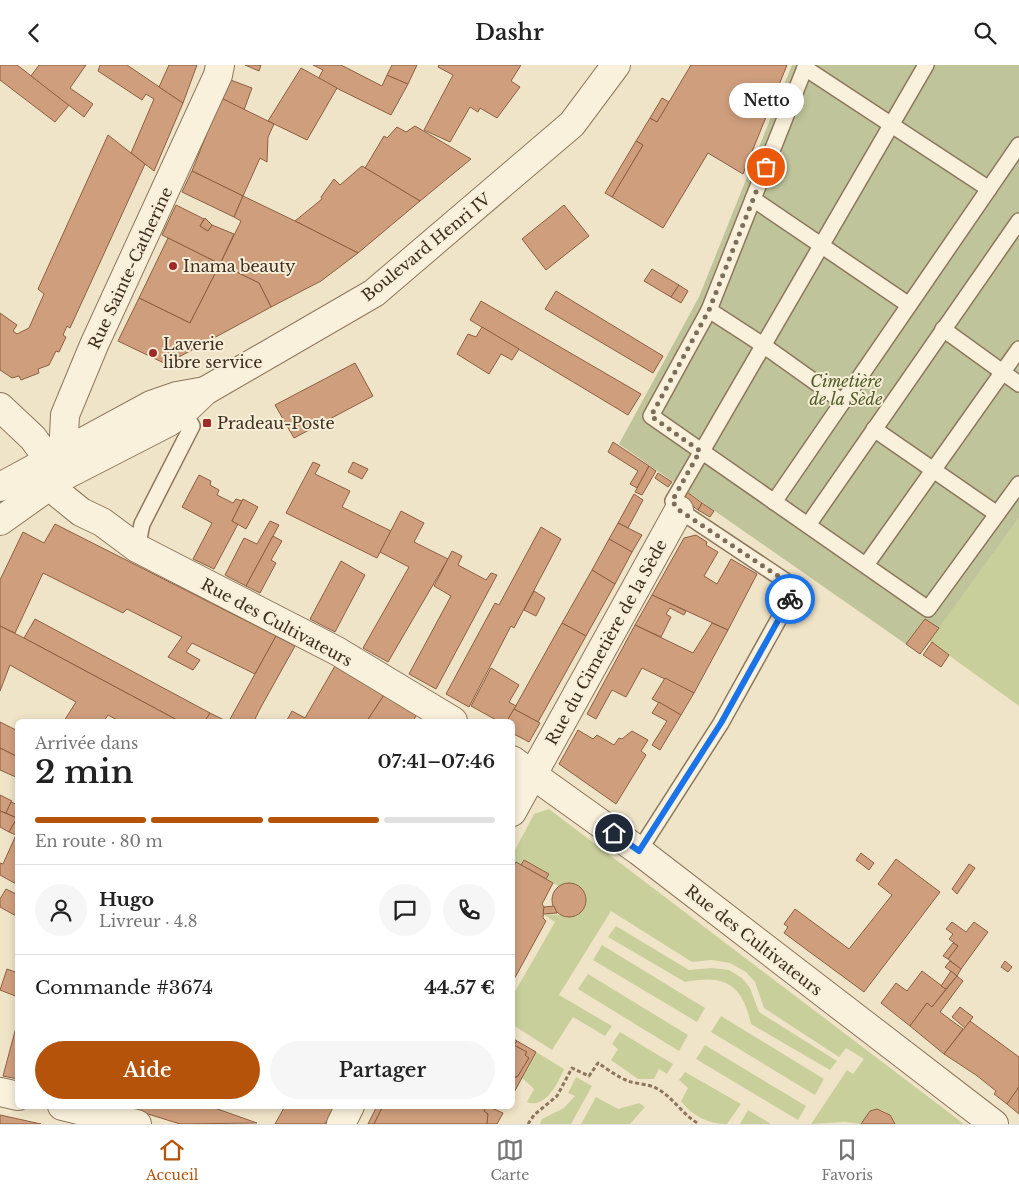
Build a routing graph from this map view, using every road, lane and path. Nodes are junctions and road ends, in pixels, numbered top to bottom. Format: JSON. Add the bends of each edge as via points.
{"nodes":[{"id":1,"x":220,"y":65,"type":"edge"},
{"id":2,"x":616,"y":65,"type":"edge"},
{"id":3,"x":926,"y":65,"type":"edge"},
{"id":4,"x":806,"y":67,"type":"edge"},
{"id":5,"x":891,"y":125,"type":"junction"},
{"id":6,"x":1019,"y":145,"type":"edge"},
{"id":7,"x":989,"y":189,"type":"junction"},
{"id":8,"x":753,"y":199,"type":"junction"},
{"id":9,"x":1017,"y":228,"type":"edge"},
{"id":10,"x":821,"y":244,"type":"junction"},
{"id":11,"x":909,"y":305,"type":"junction"},
{"id":12,"x":709,"y":310,"type":"junction"},
{"id":13,"x":943,"y":329,"type":"junction"},
{"id":14,"x":763,"y":345,"type":"junction"},
{"id":15,"x":1019,"y":349,"type":"edge"},
{"id":16,"x":1003,"y":372,"type":"junction"},
{"id":17,"x":1019,"y":384,"type":"edge"},
{"id":18,"x":205,"y":391,"type":"junction"},
{"id":19,"x":843,"y":402,"type":"junction"},
{"id":20,"x":0,"y":407,"type":"edge"},
{"id":21,"x":184,"y":411,"type":"junction"},
{"id":22,"x":874,"y":429,"type":"junction"},
{"id":23,"x":0,"y":431,"type":"edge"},
{"id":24,"x":700,"y":451,"type":"junction"},
{"id":25,"x":51,"y":468,"type":"junction"},
{"id":26,"x":932,"y":471,"type":"junction"},
{"id":27,"x":1019,"y":484,"type":"edge"},
{"id":28,"x":0,"y":487,"type":"edge"},
{"id":29,"x":774,"y":502,"type":"junction"},
{"id":30,"x":679,"y":510,"type":"junction"},
{"id":31,"x":997,"y":514,"type":"junction"},
{"id":32,"x":0,"y":521,"type":"edge"},
{"id":33,"x":808,"y":525,"type":"junction"},
{"id":34,"x":137,"y":549,"type":"junction"},
{"id":35,"x":866,"y":565,"type":"junction"},
{"id":36,"x":450,"y":719,"type":"edge"},
{"id":37,"x":523,"y":767,"type":"edge"},
{"id":38,"x":515,"y":800,"type":"edge"},
{"id":39,"x":639,"y":851,"type":"junction"},
{"id":40,"x":0,"y":1092,"type":"edge"},
{"id":41,"x":15,"y":1095,"type":"edge"},
{"id":42,"x":74,"y":1109,"type":"edge"},
{"id":43,"x":348,"y":1109,"type":"edge"},
{"id":44,"x":137,"y":1124,"type":"edge"},
{"id":45,"x":340,"y":1124,"type":"edge"},
{"id":46,"x":528,"y":1124,"type":"edge"},
{"id":47,"x":699,"y":1124,"type":"edge"},
{"id":48,"x":994,"y":1124,"type":"edge"}],
"edges":[{"from":1,"to":25,"type":"street","name":"Rue Sainte-Catherine","via":[[94,345],[65,415]]},
{"from":2,"to":18,"type":"street","name":"Boulevard Henri IV","via":[[572,124],[374,293]]},
{"from":3,"to":5,"type":"lane"},
{"from":4,"to":5,"type":"lane"},
{"from":4,"to":8,"type":"lane"},
{"from":5,"to":7,"type":"lane"},
{"from":5,"to":10,"type":"lane"},
{"from":6,"to":7,"type":"lane"},
{"from":7,"to":11,"type":"lane"},
{"from":8,"to":10,"type":"lane"},
{"from":8,"to":12,"type":"lane"},
{"from":9,"to":13,"type":"lane"},
{"from":10,"to":11,"type":"lane"},
{"from":10,"to":14,"type":"lane"},
{"from":11,"to":19,"type":"lane"},
{"from":12,"to":14,"type":"lane"},
{"from":12,"to":24,"type":"lane","via":[[651,416]]},
{"from":13,"to":16,"type":"lane"},
{"from":13,"to":22,"type":"lane"},
{"from":14,"to":19,"type":"lane"},
{"from":14,"to":24,"type":"lane"},
{"from":15,"to":16,"type":"lane"},
{"from":16,"to":17,"type":"lane"},
{"from":16,"to":26,"type":"lane"},
{"from":18,"to":21,"type":"street","name":"Boulevard Henri IV"},
{"from":18,"to":25,"type":"street","name":"Boulevard Henri IV","via":[[151,405]]},
{"from":19,"to":29,"type":"lane"},
{"from":20,"to":25,"type":"street","via":[[33,438]]},
{"from":21,"to":25,"type":"street","name":"Boulevard Henri IV","via":[[169,422]]},
{"from":21,"to":34,"type":"lane","via":[[192,426],[142,524]]},
{"from":22,"to":26,"type":"lane"},
{"from":22,"to":33,"type":"lane"},
{"from":23,"to":25,"type":"street"},
{"from":24,"to":29,"type":"lane"},
{"from":24,"to":30,"type":"lane","via":[[672,501]]},
{"from":25,"to":28,"type":"street"},
{"from":25,"to":32,"type":"street"},
{"from":25,"to":34,"type":"street","name":"Rue des Cultivateurs","via":[[81,512]]},
{"from":26,"to":31,"type":"lane"},
{"from":26,"to":35,"type":"lane"},
{"from":27,"to":31,"type":"lane"},
{"from":29,"to":33,"type":"lane"},
{"from":30,"to":37,"type":"street","name":"Rue du Cimetière de la Sède"},
{"from":30,"to":39,"type":"lane","via":[[796,588],[721,723]]},
{"from":31,"to":35,"type":"lane","via":[[928,609]]},
{"from":33,"to":35,"type":"lane"},
{"from":34,"to":36,"type":"street","name":"Rue des Cultivateurs","via":[[337,651]]},
{"from":37,"to":38,"type":"street","name":"Rue du Cimetière de la Sède"},
{"from":37,"to":39,"type":"street","name":"Rue des Cultivateurs"},
{"from":39,"to":48,"type":"street","name":"Rue des Cultivateurs"},
{"from":40,"to":41,"type":"street"},
{"from":42,"to":44,"type":"street"},
{"from":43,"to":45,"type":"street"},
{"from":46,"to":47,"type":"path","via":[[556,1097],[572,1068],[589,1076],[598,1063],[626,1080],[653,1087],[675,1101],[681,1111]]}]}
